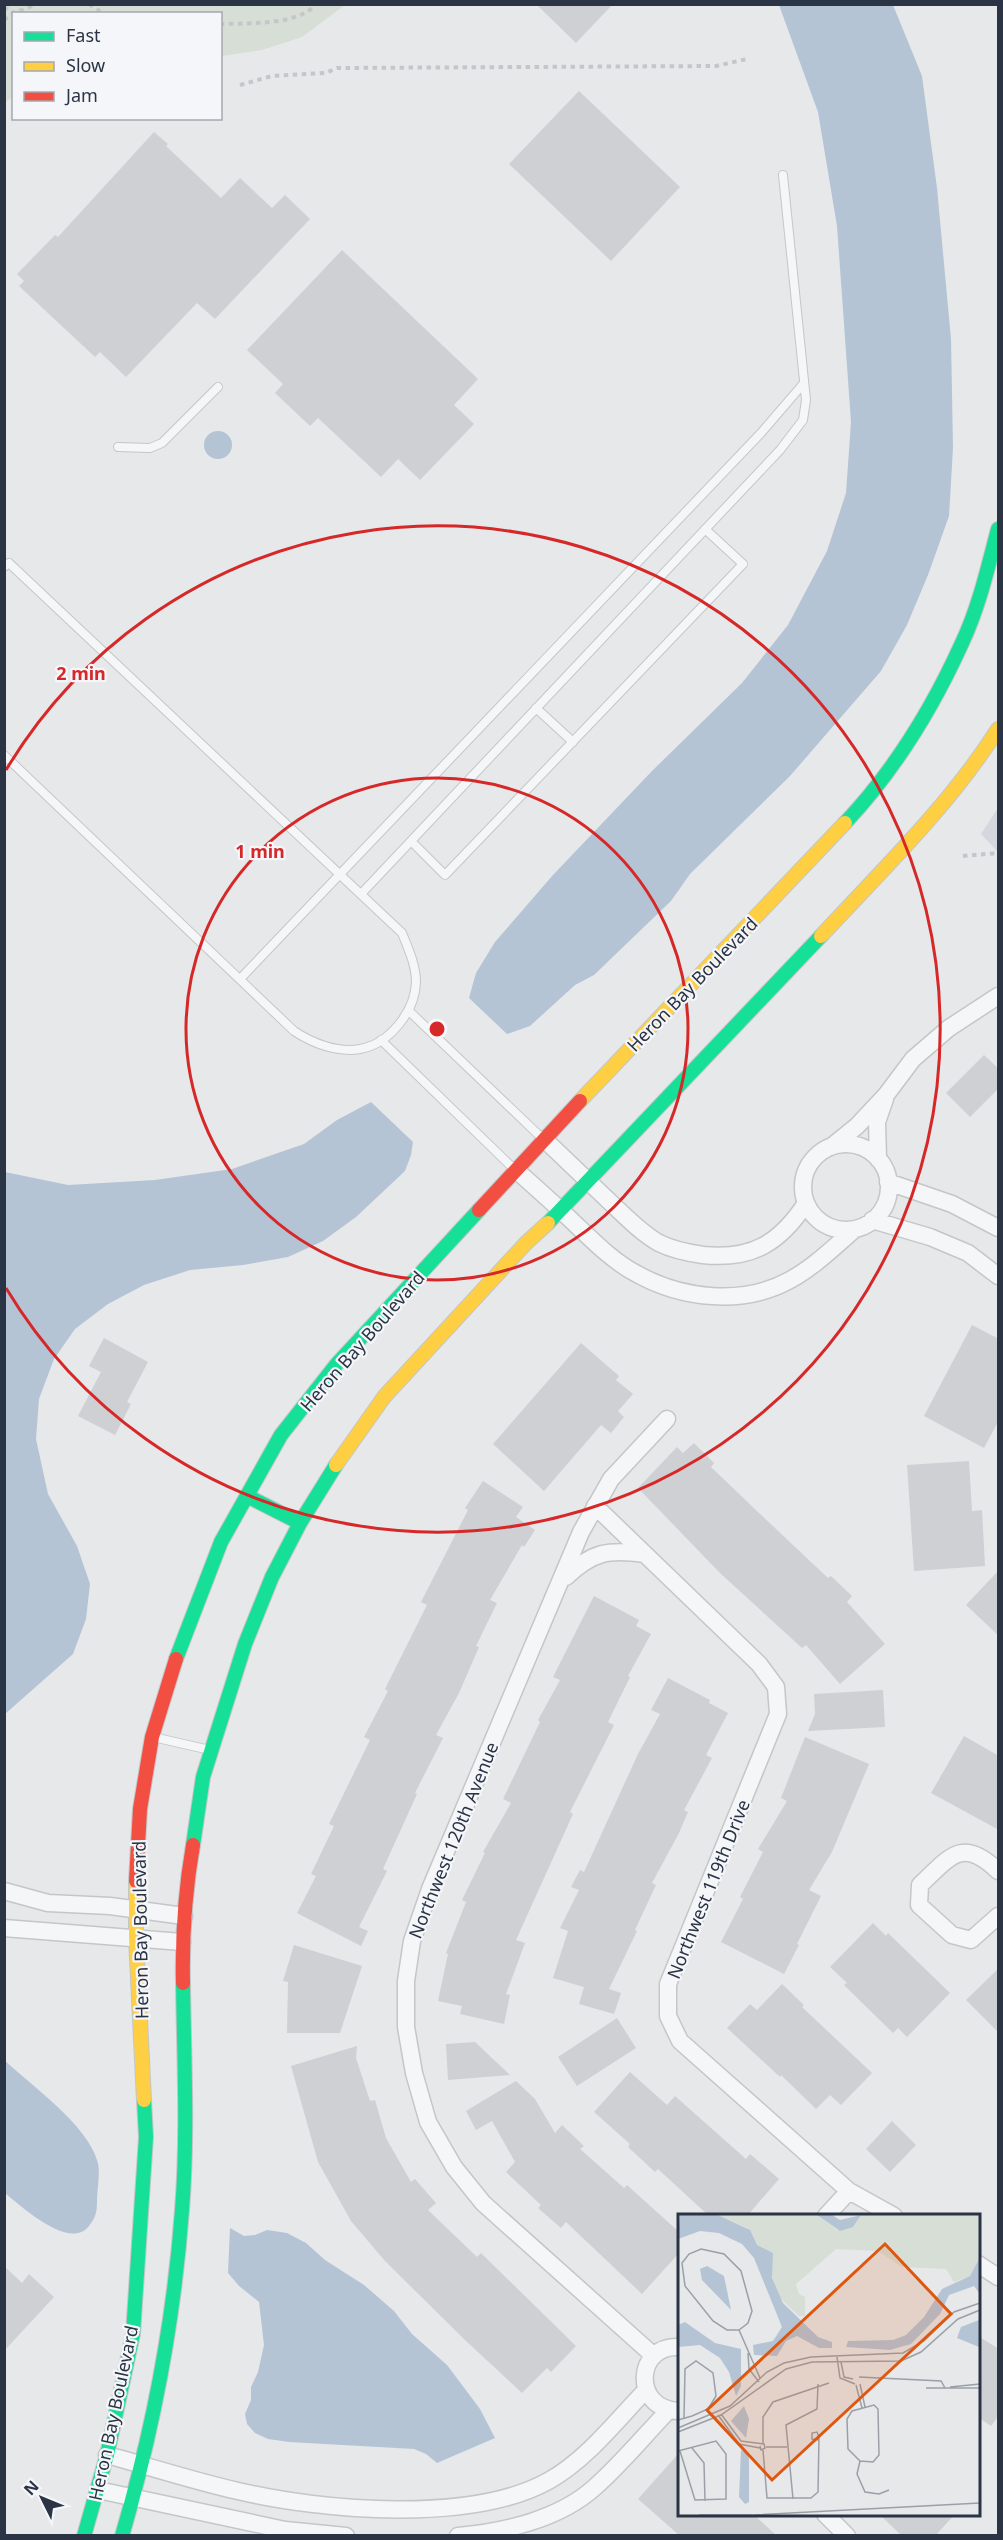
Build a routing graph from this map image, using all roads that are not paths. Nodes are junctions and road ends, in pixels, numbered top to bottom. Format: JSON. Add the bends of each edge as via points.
{"nodes":[{"id":1,"x":783,"y":175,"type":"dead end"},
{"id":2,"x":804,"y":383,"type":"junction"},
{"id":3,"x":218,"y":387,"type":"dead end"},
{"id":4,"x":118,"y":447,"type":"dead end"},
{"id":5,"x":705,"y":529,"type":"junction"},
{"id":6,"x":999,"y":529,"type":"edge"},
{"id":7,"x":7,"y":565,"type":"edge"},
{"id":8,"x":536,"y":708,"type":"junction"},
{"id":9,"x":999,"y":729,"type":"edge"},
{"id":10,"x":573,"y":742,"type":"junction"},
{"id":11,"x":4,"y":755,"type":"edge"},
{"id":12,"x":411,"y":841,"type":"junction"},
{"id":13,"x":340,"y":874,"type":"junction"},
{"id":14,"x":361,"y":894,"type":"junction"},
{"id":15,"x":240,"y":979,"type":"junction"},
{"id":16,"x":999,"y":996,"type":"edge"},
{"id":17,"x":409,"y":1011,"type":"junction"},
{"id":18,"x":381,"y":1040,"type":"junction"},
{"id":19,"x":886,"y":1095,"type":"junction"},
{"id":20,"x":544,"y":1139,"type":"junction"},
{"id":21,"x":830,"y":1147,"type":"junction"},
{"id":22,"x":878,"y":1159,"type":"junction"},
{"id":23,"x":516,"y":1170,"type":"junction"},
{"id":24,"x":588,"y":1182,"type":"junction"},
{"id":25,"x":888,"y":1182,"type":"junction"},
{"id":26,"x":806,"y":1203,"type":"junction"},
{"id":27,"x":561,"y":1211,"type":"junction"},
{"id":28,"x":872,"y":1220,"type":"junction"},
{"id":29,"x":999,"y":1228,"type":"edge"},
{"id":30,"x":855,"y":1229,"type":"junction"},
{"id":31,"x":999,"y":1276,"type":"edge"},
{"id":32,"x":667,"y":1419,"type":"dead end"},
{"id":33,"x":247,"y":1496,"type":"junction"},
{"id":34,"x":595,"y":1506,"type":"junction"},
{"id":35,"x":300,"y":1523,"type":"junction"},
{"id":36,"x":644,"y":1554,"type":"junction"},
{"id":37,"x":563,"y":1579,"type":"junction"},
{"id":38,"x":152,"y":1737,"type":"junction"},
{"id":39,"x":212,"y":1751,"type":"junction"},
{"id":40,"x":999,"y":1871,"type":"edge"},
{"id":41,"x":4,"y":1891,"type":"edge"},
{"id":42,"x":136,"y":1911,"type":"junction"},
{"id":43,"x":184,"y":1916,"type":"junction"},
{"id":44,"x":999,"y":1916,"type":"edge"},
{"id":45,"x":4,"y":1929,"type":"edge"},
{"id":46,"x":136,"y":1938,"type":"junction"},
{"id":47,"x":182,"y":1942,"type":"junction"},
{"id":48,"x":849,"y":2191,"type":"junction"},
{"id":49,"x":828,"y":2214,"type":"edge"},
{"id":50,"x":890,"y":2214,"type":"edge"},
{"id":51,"x":979,"y":2265,"type":"edge"},
{"id":52,"x":999,"y":2277,"type":"edge"},
{"id":53,"x":678,"y":2347,"type":"edge"},
{"id":54,"x":654,"y":2356,"type":"junction"},
{"id":55,"x":646,"y":2390,"type":"junction"},
{"id":56,"x":674,"y":2411,"type":"edge"},
{"id":57,"x":107,"y":2455,"type":"junction"},
{"id":58,"x":143,"y":2464,"type":"junction"},
{"id":59,"x":98,"y":2490,"type":"junction"},
{"id":60,"x":134,"y":2498,"type":"junction"},
{"id":61,"x":827,"y":2516,"type":"edge"},
{"id":62,"x":84,"y":2535,"type":"edge"},
{"id":63,"x":122,"y":2535,"type":"edge"},
{"id":64,"x":346,"y":2535,"type":"edge"},
{"id":65,"x":458,"y":2535,"type":"edge"},
{"id":66,"x":847,"y":2535,"type":"edge"}],
"edges":[{"from":1,"to":2,"type":"lane"},
{"from":2,"to":5,"type":"lane","via":[[803,420]]},
{"from":2,"to":13,"type":"lane","via":[[761,433]]},
{"from":3,"to":4,"type":"lane","via":[[162,443],[150,448]]},
{"from":5,"to":8,"type":"lane"},
{"from":5,"to":10,"type":"lane","via":[[743,564]]},
{"from":6,"to":20,"type":"street","name":"Heron Bay Boulevard","via":[[963,641],[899,756],[849,819]]},
{"from":7,"to":13,"type":"lane"},
{"from":8,"to":10,"type":"lane"},
{"from":8,"to":12,"type":"lane"},
{"from":9,"to":24,"type":"street","name":"Heron Bay Boulevard","via":[[972,770],[929,821]]},
{"from":10,"to":12,"type":"lane","via":[[445,876]]},
{"from":11,"to":15,"type":"lane"},
{"from":12,"to":14,"type":"lane"},
{"from":13,"to":14,"type":"lane"},
{"from":13,"to":15,"type":"lane"},
{"from":14,"to":17,"type":"lane","via":[[402,933],[416,983]]},
{"from":15,"to":18,"type":"lane","via":[[306,1039],[337,1049],[360,1049]]},
{"from":16,"to":19,"type":"street","via":[[949,1028],[913,1059]]},
{"from":17,"to":18,"type":"lane","via":[[398,1027]]},
{"from":17,"to":20,"type":"lane"},
{"from":18,"to":23,"type":"lane"},
{"from":19,"to":21,"type":"street"},
{"from":19,"to":22,"type":"street","via":[[877,1122]]},
{"from":20,"to":23,"type":"street","name":"Heron Bay Boulevard"},
{"from":20,"to":24,"type":"street"},
{"from":21,"to":22,"type":"street","via":[[856,1145]]},
{"from":21,"to":26,"type":"street","via":[[809,1164],[804,1177]]},
{"from":22,"to":25,"type":"street"},
{"from":23,"to":27,"type":"street"},
{"from":23,"to":33,"type":"street","name":"Heron Bay Boulevard","via":[[336,1365],[281,1435]]},
{"from":24,"to":26,"type":"street","via":[[659,1243],[688,1253],[719,1257],[745,1255],[771,1243],[795,1221]]},
{"from":24,"to":27,"type":"street","name":"Heron Bay Boulevard"},
{"from":25,"to":28,"type":"street","via":[[882,1210]]},
{"from":25,"to":29,"type":"street","via":[[952,1204]]},
{"from":26,"to":30,"type":"street","via":[[820,1222]]},
{"from":27,"to":30,"type":"street","via":[[635,1274],[666,1287],[708,1296],[756,1293],[789,1281]]},
{"from":27,"to":35,"type":"street","name":"Heron Bay Boulevard","via":[[526,1243],[384,1396]]},
{"from":28,"to":30,"type":"street"},
{"from":28,"to":31,"type":"street","via":[[958,1249]]},
{"from":32,"to":34,"type":"street","name":"Northwest 120th Avenue","via":[[610,1479]]},
{"from":33,"to":35,"type":"street"},
{"from":33,"to":38,"type":"street","name":"Heron Bay Boulevard","via":[[221,1542],[192,1614]]},
{"from":34,"to":36,"type":"street","name":"Northwest 119th Drive"},
{"from":34,"to":37,"type":"street","name":"Northwest 120th Avenue"},
{"from":35,"to":39,"type":"street","name":"Heron Bay Boulevard","via":[[272,1577],[245,1644]]},
{"from":36,"to":37,"type":"street","via":[[601,1553],[581,1562]]},
{"from":36,"to":48,"type":"street","name":"Northwest 119th Drive","via":[[759,1664],[776,1687],[778,1714],[668,1984],[668,2016],[680,2041]]},
{"from":37,"to":54,"type":"street","name":"Northwest 120th Avenue","via":[[415,1930],[406,1981],[406,2027],[428,2121],[454,2167],[483,2203]]},
{"from":38,"to":39,"type":"lane"},
{"from":38,"to":42,"type":"street","name":"Heron Bay Boulevard","via":[[140,1809]]},
{"from":39,"to":43,"type":"street","name":"Heron Bay Boulevard","via":[[196,1816]]},
{"from":40,"to":44,"type":"street","via":[[984,1857],[963,1852],[949,1857],[920,1886],[919,1905],[952,1935],[971,1940]]},
{"from":41,"to":42,"type":"street","via":[[48,1903]]},
{"from":42,"to":43,"type":"street"},
{"from":42,"to":46,"type":"street","name":"Heron Bay Boulevard"},
{"from":43,"to":47,"type":"street","name":"Heron Bay Boulevard"},
{"from":45,"to":46,"type":"street"},
{"from":46,"to":47,"type":"street"},
{"from":46,"to":57,"type":"street","name":"Heron Bay Boulevard","via":[[146,2138],[133,2334]]},
{"from":47,"to":58,"type":"street","name":"Heron Bay Boulevard","via":[[182,2210],[168,2330]]},
{"from":48,"to":49,"type":"street"},
{"from":48,"to":50,"type":"street","name":"Northwest 119th Drive"},
{"from":51,"to":52,"type":"street"},
{"from":53,"to":54,"type":"street","via":[[664,2349]]},
{"from":54,"to":55,"type":"street","via":[[644,2378]]},
{"from":55,"to":56,"type":"street","via":[[651,2400]]},
{"from":55,"to":58,"type":"street","via":[[572,2466],[549,2481],[482,2504],[363,2508],[290,2500],[239,2492]]},
{"from":56,"to":65,"type":"street","via":[[594,2489],[561,2509],[522,2525]]},
{"from":57,"to":58,"type":"street"},
{"from":57,"to":59,"type":"street","name":"Heron Bay Boulevard"},
{"from":58,"to":60,"type":"street","name":"Heron Bay Boulevard"},
{"from":59,"to":60,"type":"street"},
{"from":59,"to":62,"type":"street","name":"Heron Bay Boulevard"},
{"from":60,"to":63,"type":"street","name":"Heron Bay Boulevard"},
{"from":60,"to":64,"type":"street","via":[[285,2530]]},
{"from":61,"to":66,"type":"street"}]}
